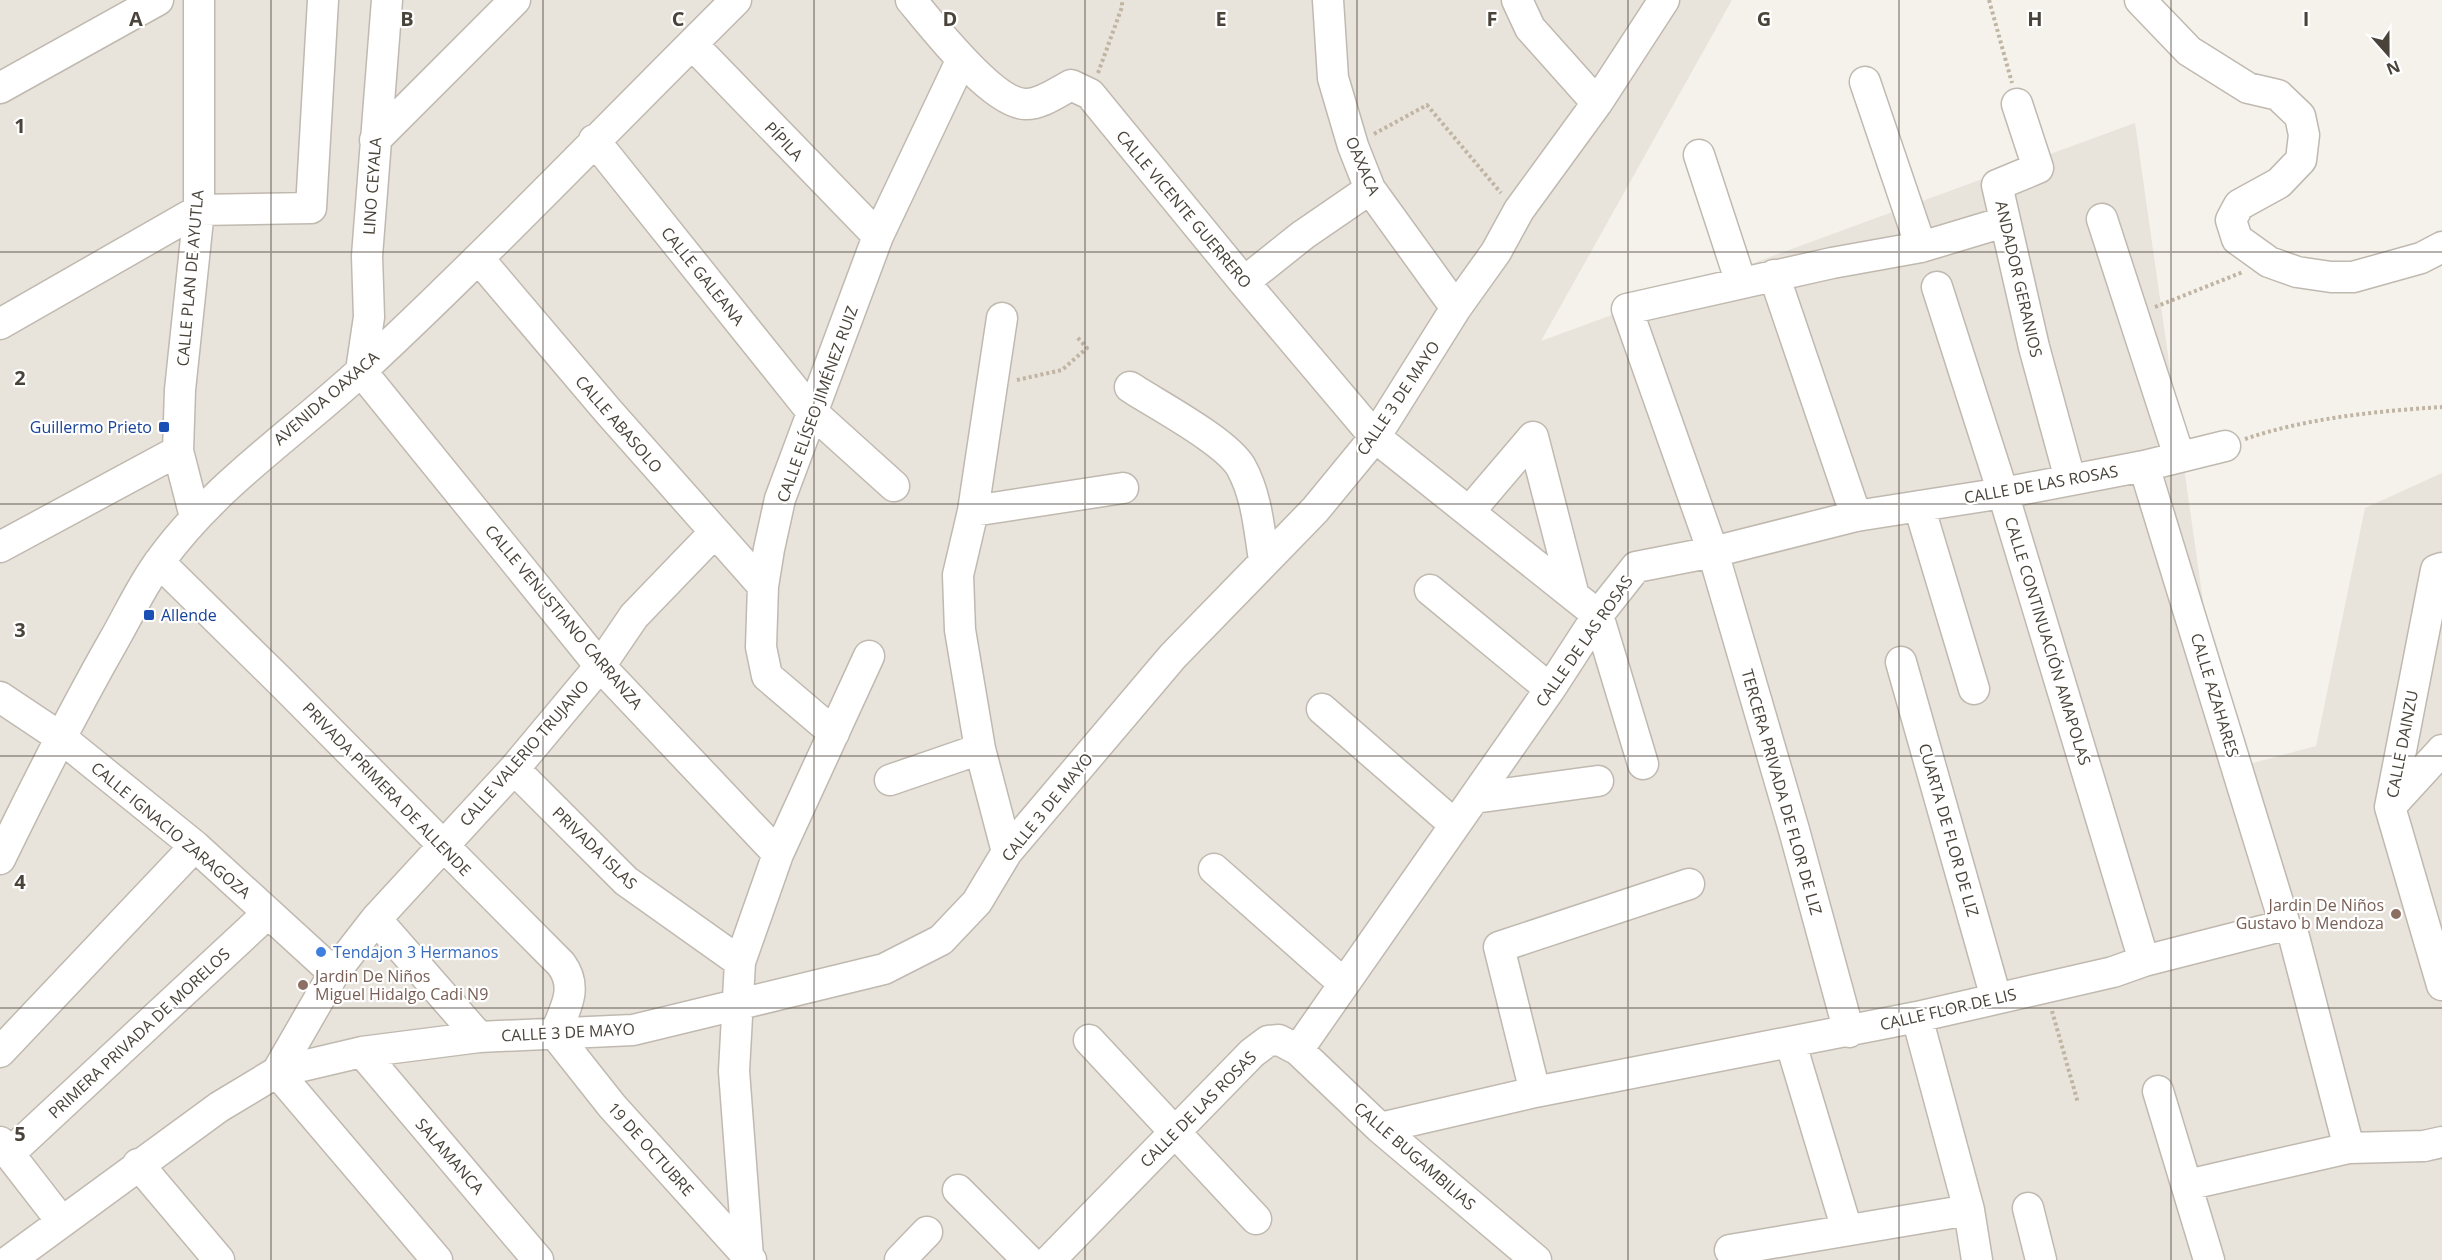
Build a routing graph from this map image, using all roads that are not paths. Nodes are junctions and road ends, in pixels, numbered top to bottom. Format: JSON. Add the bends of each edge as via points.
{"nodes":[{"id":1,"x":158,"y":0,"type":"edge"},
{"id":2,"x":199,"y":0,"type":"edge"},
{"id":3,"x":323,"y":0,"type":"edge"},
{"id":4,"x":387,"y":0,"type":"edge"},
{"id":5,"x":515,"y":0,"type":"edge"},
{"id":6,"x":736,"y":0,"type":"edge"},
{"id":7,"x":911,"y":0,"type":"edge"},
{"id":8,"x":1328,"y":0,"type":"edge"},
{"id":9,"x":1517,"y":0,"type":"edge"},
{"id":10,"x":1664,"y":0,"type":"edge"},
{"id":11,"x":2140,"y":0,"type":"edge"},
{"id":12,"x":692,"y":44,"type":"junction"},
{"id":13,"x":961,"y":61,"type":"junction"},
{"id":14,"x":1866,"y":82,"type":"dead end"},
{"id":15,"x":0,"y":88,"type":"edge"},
{"id":16,"x":1597,"y":104,"type":"junction"},
{"id":17,"x":2017,"y":104,"type":"road end"},
{"id":18,"x":375,"y":140,"type":"junction"},
{"id":19,"x":594,"y":140,"type":"junction"},
{"id":20,"x":1699,"y":155,"type":"dead end"},
{"id":21,"x":1370,"y":189,"type":"junction"},
{"id":22,"x":199,"y":210,"type":"junction"},
{"id":23,"x":2102,"y":219,"type":"dead end"},
{"id":24,"x":2004,"y":222,"type":"junction"},
{"id":25,"x":878,"y":237,"type":"junction"},
{"id":26,"x":1921,"y":247,"type":"junction"},
{"id":27,"x":2442,"y":247,"type":"edge"},
{"id":28,"x":479,"y":260,"type":"junction"},
{"id":29,"x":1774,"y":275,"type":"junction"},
{"id":30,"x":1244,"y":282,"type":"junction"},
{"id":31,"x":1741,"y":283,"type":"junction"},
{"id":32,"x":1937,"y":287,"type":"dead end"},
{"id":33,"x":1456,"y":308,"type":"junction"},
{"id":34,"x":1002,"y":318,"type":"dead end"},
{"id":35,"x":0,"y":324,"type":"edge"},
{"id":36,"x":361,"y":371,"type":"junction"},
{"id":37,"x":1130,"y":387,"type":"dead end"},
{"id":38,"x":812,"y":412,"type":"junction"},
{"id":39,"x":1375,"y":437,"type":"junction"},
{"id":40,"x":2225,"y":446,"type":"road end"},
{"id":41,"x":178,"y":451,"type":"junction"},
{"id":42,"x":2179,"y":456,"type":"junction"},
{"id":43,"x":2144,"y":465,"type":"junction"},
{"id":44,"x":2070,"y":479,"type":"junction"},
{"id":45,"x":894,"y":486,"type":"dead end"},
{"id":46,"x":1123,"y":488,"type":"dead end"},
{"id":47,"x":2004,"y":493,"type":"junction"},
{"id":48,"x":1918,"y":506,"type":"junction"},
{"id":49,"x":973,"y":511,"type":"junction"},
{"id":50,"x":1469,"y":512,"type":"junction"},
{"id":51,"x":1856,"y":516,"type":"junction"},
{"id":52,"x":195,"y":517,"type":"junction"},
{"id":53,"x":714,"y":532,"type":"junction"},
{"id":54,"x":0,"y":547,"type":"edge"},
{"id":55,"x":1713,"y":552,"type":"junction"},
{"id":56,"x":1264,"y":560,"type":"junction"},
{"id":57,"x":159,"y":562,"type":"junction"},
{"id":58,"x":2439,"y":569,"type":"edge"},
{"id":59,"x":763,"y":586,"type":"junction"},
{"id":60,"x":1430,"y":590,"type":"dead end"},
{"id":61,"x":1574,"y":596,"type":"junction"},
{"id":62,"x":1598,"y":615,"type":"junction"},
{"id":63,"x":869,"y":657,"type":"dead end"},
{"id":64,"x":1901,"y":662,"type":"dead end"},
{"id":65,"x":600,"y":666,"type":"junction"},
{"id":66,"x":1550,"y":689,"type":"junction"},
{"id":67,"x":1974,"y":689,"type":"dead end"},
{"id":68,"x":0,"y":697,"type":"edge"},
{"id":69,"x":1322,"y":709,"type":"dead end"},
{"id":70,"x":834,"y":733,"type":"junction"},
{"id":71,"x":60,"y":737,"type":"junction"},
{"id":72,"x":980,"y":749,"type":"junction"},
{"id":73,"x":2442,"y":750,"type":"edge"},
{"id":74,"x":1643,"y":764,"type":"dead end"},
{"id":75,"x":514,"y":769,"type":"junction"},
{"id":76,"x":890,"y":780,"type":"dead end"},
{"id":77,"x":1598,"y":781,"type":"dead end"},
{"id":78,"x":1474,"y":798,"type":"junction"},
{"id":79,"x":2390,"y":807,"type":"junction"},
{"id":80,"x":1455,"y":825,"type":"junction"},
{"id":81,"x":195,"y":846,"type":"junction"},
{"id":82,"x":442,"y":846,"type":"junction"},
{"id":83,"x":1007,"y":852,"type":"junction"},
{"id":84,"x":778,"y":854,"type":"junction"},
{"id":85,"x":0,"y":860,"type":"edge"},
{"id":86,"x":1214,"y":869,"type":"dead end"},
{"id":87,"x":1689,"y":884,"type":"dead end"},
{"id":88,"x":268,"y":913,"type":"junction"},
{"id":89,"x":376,"y":919,"type":"junction"},
{"id":90,"x":2285,"y":925,"type":"junction"},
{"id":91,"x":2144,"y":961,"type":"junction"},
{"id":92,"x":740,"y":962,"type":"junction"},
{"id":93,"x":334,"y":973,"type":"junction"},
{"id":94,"x":1343,"y":983,"type":"junction"},
{"id":95,"x":2442,"y":985,"type":"edge"},
{"id":96,"x":1996,"y":998,"type":"junction"},
{"id":97,"x":736,"y":1006,"type":"junction"},
{"id":98,"x":1917,"y":1017,"type":"junction"},
{"id":99,"x":1849,"y":1032,"type":"junction"},
{"id":100,"x":555,"y":1034,"type":"junction"},
{"id":101,"x":479,"y":1036,"type":"junction"},
{"id":102,"x":1089,"y":1040,"type":"dead end"},
{"id":103,"x":1791,"y":1044,"type":"junction"},
{"id":104,"x":1298,"y":1050,"type":"junction"},
{"id":105,"x":0,"y":1052,"type":"edge"},
{"id":106,"x":362,"y":1052,"type":"junction"},
{"id":107,"x":278,"y":1072,"type":"junction"},
{"id":108,"x":2158,"y":1090,"type":"dead end"},
{"id":109,"x":1535,"y":1092,"type":"junction"},
{"id":110,"x":1380,"y":1128,"type":"junction"},
{"id":111,"x":1175,"y":1133,"type":"junction"},
{"id":112,"x":2442,"y":1142,"type":"edge"},
{"id":113,"x":5,"y":1148,"type":"edge"},
{"id":114,"x":2349,"y":1148,"type":"junction"},
{"id":115,"x":138,"y":1164,"type":"junction"},
{"id":116,"x":2187,"y":1185,"type":"junction"},
{"id":117,"x":958,"y":1190,"type":"dead end"},
{"id":118,"x":2028,"y":1208,"type":"dead end"},
{"id":119,"x":1969,"y":1210,"type":"junction"},
{"id":120,"x":1256,"y":1219,"type":"dead end"},
{"id":121,"x":62,"y":1222,"type":"junction"},
{"id":122,"x":1847,"y":1230,"type":"junction"},
{"id":123,"x":927,"y":1232,"type":"dead end"},
{"id":124,"x":1730,"y":1250,"type":"dead end"},
{"id":125,"x":750,"y":1259,"type":"edge"},
{"id":126,"x":10,"y":1260,"type":"edge"},
{"id":127,"x":219,"y":1260,"type":"edge"},
{"id":128,"x":437,"y":1260,"type":"edge"},
{"id":129,"x":538,"y":1260,"type":"edge"},
{"id":130,"x":900,"y":1260,"type":"edge"},
{"id":131,"x":1028,"y":1260,"type":"edge"},
{"id":132,"x":1050,"y":1260,"type":"edge"},
{"id":133,"x":1536,"y":1260,"type":"edge"},
{"id":134,"x":1977,"y":1260,"type":"edge"},
{"id":135,"x":2041,"y":1260,"type":"edge"},
{"id":136,"x":2209,"y":1260,"type":"edge"}],
"edges":[{"from":1,"to":15,"type":"street"},
{"from":2,"to":22,"type":"street","name":"CALLE PLAN DE AYUTLA"},
{"from":3,"to":22,"type":"street","via":[[311,208]]},
{"from":4,"to":18,"type":"street","name":"LINO CEYALA"},
{"from":5,"to":18,"type":"street"},
{"from":6,"to":12,"type":"street","name":"AVENIDA OAXACA"},
{"from":7,"to":13,"type":"street"},
{"from":8,"to":21,"type":"street","name":"OAXACA","via":[[1333,78]]},
{"from":9,"to":16,"type":"street","via":[[1530,28]]},
{"from":10,"to":16,"type":"street","name":"CALLE 3 DE MAYO"},
{"from":11,"to":27,"type":"street","via":[[2189,51],[2248,88],[2278,95],[2300,116],[2304,135],[2301,160],[2278,183],[2239,205],[2231,220],[2237,239],[2269,262],[2297,273],[2354,277],[2421,258]]},
{"from":12,"to":19,"type":"street","name":"AVENIDA OAXACA"},
{"from":12,"to":25,"type":"street","name":"PÍPILA"},
{"from":13,"to":25,"type":"street","name":"CALLE ELÍSEO JIMÉNEZ RUIZ"},
{"from":13,"to":30,"type":"street","name":"CALLE VICENTE GUERRERO","via":[[1022,105],[1071,86],[1090,94]]},
{"from":14,"to":26,"type":"street"},
{"from":16,"to":33,"type":"street","name":"CALLE 3 DE MAYO","via":[[1518,210],[1496,252]]},
{"from":17,"to":24,"type":"street","name":"ANDADOR GERANIOS","via":[[2038,168],[1997,185]]},
{"from":18,"to":36,"type":"street","name":"LINO CEYALA","via":[[367,256],[369,317]]},
{"from":19,"to":28,"type":"street","name":"AVENIDA OAXACA"},
{"from":19,"to":38,"type":"street","name":"CALLE GALEANA"},
{"from":20,"to":31,"type":"street"},
{"from":21,"to":30,"type":"street"},
{"from":21,"to":33,"type":"street","name":"OAXACA"},
{"from":22,"to":35,"type":"street"},
{"from":22,"to":41,"type":"street","name":"CALLE PLAN DE AYUTLA","via":[[180,390]]},
{"from":23,"to":42,"type":"street"},
{"from":24,"to":26,"type":"street"},
{"from":24,"to":44,"type":"street","name":"ANDADOR GERANIOS"},
{"from":25,"to":38,"type":"street","name":"CALLE ELÍSEO JIMÉNEZ RUIZ"},
{"from":26,"to":29,"type":"street"},
{"from":28,"to":36,"type":"street","name":"AVENIDA OAXACA"},
{"from":28,"to":53,"type":"street","name":"CALLE ABASOLO"},
{"from":29,"to":31,"type":"street"},
{"from":29,"to":51,"type":"street"},
{"from":30,"to":39,"type":"street","name":"CALLE VICENTE GUERRERO"},
{"from":31,"to":55,"type":"street","name":"TERCERA PRIVADA DE FLOR DE LIZ","via":[[1627,309]]},
{"from":32,"to":47,"type":"street","name":"CALLE CONTINUACIÓN AMAPOLAS"},
{"from":33,"to":39,"type":"street","name":"CALLE 3 DE MAYO"},
{"from":34,"to":49,"type":"street"},
{"from":36,"to":52,"type":"street","name":"AVENIDA OAXACA","via":[[267,449]]},
{"from":36,"to":65,"type":"street","name":"CALLE VENUSTIANO CARRANZA"},
{"from":37,"to":56,"type":"street","via":[[1218,444],[1240,466],[1254,497]]},
{"from":38,"to":45,"type":"street","name":"CALLE GALEANA"},
{"from":38,"to":59,"type":"street","name":"CALLE ELÍSEO JIMÉNEZ RUIZ","via":[[780,499]]},
{"from":39,"to":50,"type":"street","name":"CALLE VICENTE GUERRERO"},
{"from":39,"to":56,"type":"street","name":"CALLE 3 DE MAYO","via":[[1315,510]]},
{"from":40,"to":42,"type":"street","name":"CALLE DE LAS ROSAS"},
{"from":41,"to":52,"type":"street","name":"CALLE PLAN DE AYUTLA"},
{"from":41,"to":54,"type":"street"},
{"from":42,"to":43,"type":"street","name":"CALLE DE LAS ROSAS"},
{"from":43,"to":44,"type":"street","name":"CALLE DE LAS ROSAS"},
{"from":43,"to":90,"type":"street","name":"CALLE AZAHARES"},
{"from":44,"to":47,"type":"street","name":"CALLE DE LAS ROSAS"},
{"from":46,"to":49,"type":"street"},
{"from":47,"to":48,"type":"street","name":"CALLE DE LAS ROSAS"},
{"from":47,"to":91,"type":"street","name":"CALLE CONTINUACIÓN AMAPOLAS"},
{"from":48,"to":51,"type":"street","name":"CALLE DE LAS ROSAS"},
{"from":48,"to":67,"type":"street"},
{"from":49,"to":72,"type":"street","via":[[958,575],[960,630]]},
{"from":50,"to":61,"type":"street","name":"CALLE VICENTE GUERRERO"},
{"from":50,"to":61,"type":"street","via":[[1533,437]]},
{"from":51,"to":55,"type":"street","name":"CALLE DE LAS ROSAS"},
{"from":52,"to":57,"type":"street","name":"AVENIDA OAXACA"},
{"from":53,"to":59,"type":"street","name":"CALLE ABASOLO"},
{"from":53,"to":65,"type":"street","name":"CALLE VALERIO TRUJANO","via":[[634,615]]},
{"from":55,"to":62,"type":"street","name":"CALLE DE LAS ROSAS","via":[[1636,567]]},
{"from":55,"to":99,"type":"street","name":"TERCERA PRIVADA DE FLOR DE LIZ"},
{"from":56,"to":83,"type":"street","name":"CALLE 3 DE MAYO","via":[[1173,656]]},
{"from":57,"to":71,"type":"street","name":"AVENIDA OAXACA"},
{"from":57,"to":82,"type":"street","name":"PRIVADA PRIMERA DE ALLENDE"},
{"from":58,"to":79,"type":"street","name":"CALLE DAINZU"},
{"from":59,"to":70,"type":"street","name":"CALLE ELÍSEO JIMÉNEZ RUIZ","via":[[761,647],[767,676]]},
{"from":60,"to":66,"type":"street"},
{"from":61,"to":62,"type":"street","name":"CALLE VICENTE GUERRERO"},
{"from":62,"to":66,"type":"street","name":"CALLE DE LAS ROSAS"},
{"from":62,"to":74,"type":"street"},
{"from":63,"to":70,"type":"street"},
{"from":64,"to":96,"type":"street","name":"CUARTA DE FLOR DE LIZ"},
{"from":65,"to":75,"type":"street","name":"CALLE VALERIO TRUJANO"},
{"from":65,"to":84,"type":"street","name":"CALLE VENUSTIANO CARRANZA"},
{"from":66,"to":78,"type":"street","name":"CALLE DE LAS ROSAS"},
{"from":68,"to":71,"type":"street","name":"CALLE IGNACIO ZARAGOZA"},
{"from":69,"to":80,"type":"street"},
{"from":70,"to":84,"type":"street"},
{"from":71,"to":81,"type":"street","name":"CALLE IGNACIO ZARAGOZA"},
{"from":71,"to":85,"type":"street","name":"AVENIDA OAXACA"},
{"from":72,"to":76,"type":"street"},
{"from":72,"to":83,"type":"street"},
{"from":73,"to":79,"type":"street"},
{"from":75,"to":82,"type":"street","name":"CALLE VALERIO TRUJANO"},
{"from":75,"to":92,"type":"street","name":"PRIVADA ISLAS","via":[[626,881]]},
{"from":77,"to":78,"type":"street"},
{"from":78,"to":80,"type":"street","name":"CALLE DE LAS ROSAS"},
{"from":79,"to":95,"type":"street","name":"CALLE DAINZU"},
{"from":80,"to":94,"type":"street","name":"CALLE DE LAS ROSAS"},
{"from":81,"to":88,"type":"street","name":"CALLE IGNACIO ZARAGOZA"},
{"from":81,"to":105,"type":"street"},
{"from":82,"to":89,"type":"street","name":"CALLE VALERIO TRUJANO"},
{"from":82,"to":100,"type":"street","name":"PRIVADA PRIMERA DE ALLENDE","via":[[569,975],[568,1000]]},
{"from":83,"to":97,"type":"street","name":"CALLE 3 DE MAYO","via":[[977,902],[942,940],[884,969]]},
{"from":84,"to":92,"type":"street"},
{"from":86,"to":94,"type":"street"},
{"from":87,"to":109,"type":"street","via":[[1499,947]]},
{"from":88,"to":93,"type":"street","name":"CALLE IGNACIO ZARAGOZA"},
{"from":88,"to":113,"type":"street","name":"PRIMERA PRIVADA DE MORELOS"},
{"from":89,"to":93,"type":"street","name":"CALLE VALERIO TRUJANO"},
{"from":89,"to":101,"type":"street"},
{"from":90,"to":91,"type":"street","name":"CALLE FLOR DE LIS"},
{"from":90,"to":114,"type":"street","via":[[2294,937]]},
{"from":91,"to":96,"type":"street","name":"CALLE FLOR DE LIS","via":[[2113,972]]},
{"from":92,"to":97,"type":"street"},
{"from":93,"to":107,"type":"street","name":"CALLE VALERIO TRUJANO"},
{"from":94,"to":104,"type":"street","name":"CALLE DE LAS ROSAS"},
{"from":96,"to":98,"type":"street","name":"CALLE FLOR DE LIS"},
{"from":97,"to":100,"type":"street","name":"CALLE 3 DE MAYO","via":[[633,1030]]},
{"from":97,"to":125,"type":"street","via":[[734,1071]]},
{"from":98,"to":99,"type":"street","name":"CALLE FLOR DE LIS"},
{"from":98,"to":119,"type":"street"},
{"from":99,"to":103,"type":"street","name":"CALLE FLOR DE LIS"},
{"from":100,"to":101,"type":"street","name":"CALLE 3 DE MAYO"},
{"from":100,"to":125,"type":"street","name":"19 DE OCTUBRE","via":[[612,1106]]},
{"from":101,"to":106,"type":"street","name":"CALLE 3 DE MAYO"},
{"from":102,"to":111,"type":"street"},
{"from":103,"to":109,"type":"street","name":"CALLE FLOR DE LIS"},
{"from":103,"to":122,"type":"street"},
{"from":104,"to":110,"type":"street","name":"CALLE BUGAMBILIAS"},
{"from":104,"to":111,"type":"street","name":"CALLE DE LAS ROSAS","via":[[1279,1040],[1268,1041],[1223,1081]]},
{"from":106,"to":107,"type":"street","name":"CALLE 3 DE MAYO"},
{"from":106,"to":129,"type":"street","name":"SALAMANCA"},
{"from":107,"to":115,"type":"street","name":"CALLE 3 DE MAYO","via":[[219,1107]]},
{"from":107,"to":128,"type":"street"},
{"from":108,"to":116,"type":"street"},
{"from":109,"to":110,"type":"street","name":"CALLE FLOR DE LIS"},
{"from":110,"to":133,"type":"street","name":"CALLE BUGAMBILIAS"},
{"from":111,"to":120,"type":"street"},
{"from":111,"to":132,"type":"street","name":"CALLE DE LAS ROSAS"},
{"from":112,"to":114,"type":"street"},
{"from":113,"to":121,"type":"street"},
{"from":114,"to":116,"type":"street"},
{"from":115,"to":121,"type":"street","name":"CALLE 3 DE MAYO"},
{"from":115,"to":127,"type":"street"},
{"from":116,"to":136,"type":"street"},
{"from":117,"to":131,"type":"street"},
{"from":118,"to":135,"type":"street"},
{"from":119,"to":122,"type":"street"},
{"from":119,"to":134,"type":"street"},
{"from":121,"to":126,"type":"street","name":"CALLE 3 DE MAYO"},
{"from":122,"to":124,"type":"street"},
{"from":123,"to":130,"type":"street"}]}
